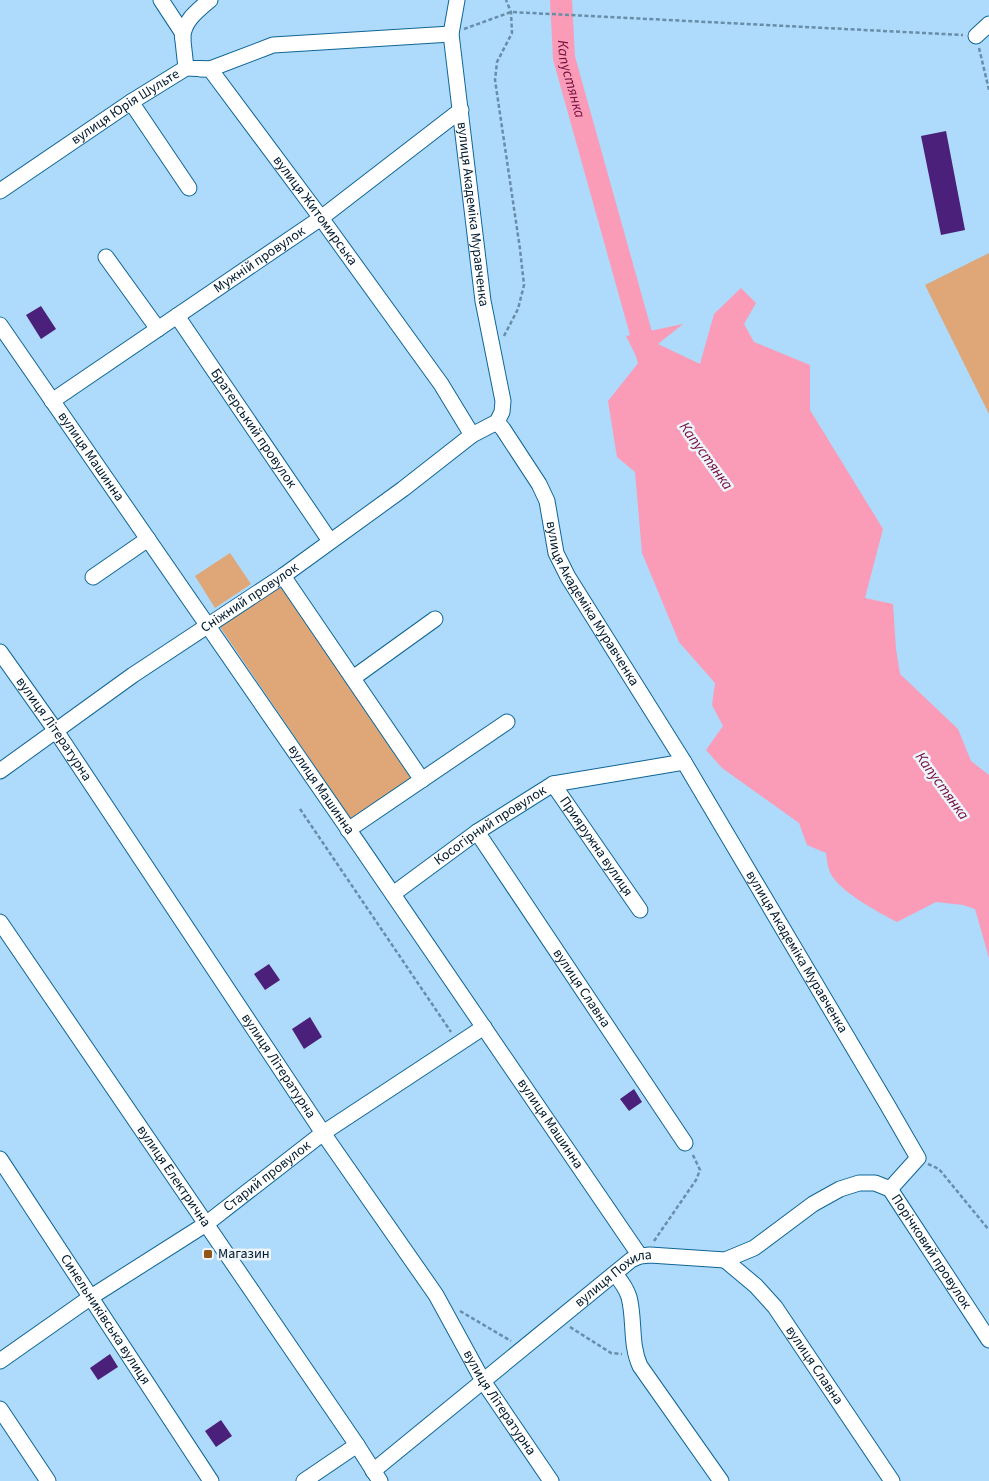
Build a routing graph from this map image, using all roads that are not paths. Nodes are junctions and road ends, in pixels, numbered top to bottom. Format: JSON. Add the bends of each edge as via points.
{"nodes":[{"id":1,"x":161,"y":0,"type":"edge"},
{"id":2,"x":210,"y":0,"type":"edge"},
{"id":3,"x":457,"y":0,"type":"edge"},
{"id":4,"x":989,"y":24,"type":"edge"},
{"id":5,"x":182,"y":32,"type":"junction"},
{"id":6,"x":451,"y":34,"type":"junction"},
{"id":7,"x":976,"y":36,"type":"road end"},
{"id":8,"x":186,"y":68,"type":"junction"},
{"id":9,"x":210,"y":69,"type":"junction"},
{"id":10,"x":131,"y":102,"type":"junction"},
{"id":11,"x":461,"y":110,"type":"junction"},
{"id":12,"x":189,"y":188,"type":"dead end"},
{"id":13,"x":0,"y":191,"type":"edge"},
{"id":14,"x":321,"y":218,"type":"junction"},
{"id":15,"x":106,"y":257,"type":"dead end"},
{"id":16,"x":177,"y":316,"type":"junction"},
{"id":17,"x":0,"y":326,"type":"edge"},
{"id":18,"x":158,"y":330,"type":"junction"},
{"id":19,"x":52,"y":401,"type":"junction"},
{"id":20,"x":496,"y":422,"type":"junction"},
{"id":21,"x":472,"y":436,"type":"junction"},
{"id":22,"x":148,"y":539,"type":"junction"},
{"id":23,"x":330,"y":541,"type":"junction"},
{"id":24,"x":283,"y":576,"type":"junction"},
{"id":25,"x":92,"y":577,"type":"dead end"},
{"id":26,"x":435,"y":619,"type":"dead end"},
{"id":27,"x":208,"y":625,"type":"junction"},
{"id":28,"x":0,"y":652,"type":"edge"},
{"id":29,"x":353,"y":678,"type":"junction"},
{"id":30,"x":507,"y":722,"type":"dead end"},
{"id":31,"x":56,"y":731,"type":"junction"},
{"id":32,"x":684,"y":762,"type":"junction"},
{"id":33,"x":0,"y":771,"type":"edge"},
{"id":34,"x":422,"y":780,"type":"junction"},
{"id":35,"x":553,"y":784,"type":"junction"},
{"id":36,"x":348,"y":830,"type":"junction"},
{"id":37,"x":477,"y":832,"type":"junction"},
{"id":38,"x":393,"y":894,"type":"junction"},
{"id":39,"x":640,"y":910,"type":"dead end"},
{"id":40,"x":0,"y":922,"type":"edge"},
{"id":41,"x":484,"y":1027,"type":"junction"},
{"id":42,"x":324,"y":1133,"type":"junction"},
{"id":43,"x":685,"y":1143,"type":"road end"},
{"id":44,"x":0,"y":1159,"type":"edge"},
{"id":45,"x":890,"y":1189,"type":"junction"},
{"id":46,"x":206,"y":1224,"type":"junction"},
{"id":47,"x":640,"y":1256,"type":"junction"},
{"id":48,"x":724,"y":1260,"type":"junction"},
{"id":49,"x":615,"y":1274,"type":"junction"},
{"id":50,"x":91,"y":1298,"type":"junction"},
{"id":51,"x":989,"y":1340,"type":"edge"},
{"id":52,"x":0,"y":1361,"type":"edge"},
{"id":53,"x":483,"y":1381,"type":"junction"},
{"id":54,"x":0,"y":1409,"type":"edge"},
{"id":55,"x":357,"y":1445,"type":"junction"},
{"id":56,"x":376,"y":1476,"type":"edge"},
{"id":57,"x":48,"y":1481,"type":"edge"},
{"id":58,"x":212,"y":1481,"type":"edge"},
{"id":59,"x":304,"y":1481,"type":"edge"},
{"id":60,"x":551,"y":1481,"type":"edge"},
{"id":61,"x":720,"y":1481,"type":"edge"},
{"id":62,"x":892,"y":1481,"type":"edge"}],
"edges":[{"from":1,"to":5,"type":"street"},
{"from":2,"to":5,"type":"street","via":[[192,14]]},
{"from":3,"to":6,"type":"street","name":"вулиця Академіка Муравченка"},
{"from":4,"to":7,"type":"street"},
{"from":5,"to":8,"type":"street","name":"вулиця Юрія Шульте"},
{"from":6,"to":9,"type":"street","via":[[273,44]]},
{"from":6,"to":11,"type":"street","name":"вулиця Академіка Муравченка"},
{"from":8,"to":9,"type":"street"},
{"from":8,"to":10,"type":"street","name":"вулиця Юрія Шульте"},
{"from":9,"to":14,"type":"street","name":"вулиця Житомирська"},
{"from":10,"to":12,"type":"street"},
{"from":10,"to":13,"type":"street","name":"вулиця Юрія Шульте"},
{"from":11,"to":14,"type":"street","name":"Мужній провулок"},
{"from":11,"to":20,"type":"street","name":"вулиця Академіка Муравченка","via":[[483,301],[503,401],[502,412]]},
{"from":14,"to":16,"type":"street","name":"Мужній провулок"},
{"from":14,"to":21,"type":"street","name":"вулиця Житомирська","via":[[440,384]]},
{"from":15,"to":18,"type":"street"},
{"from":16,"to":18,"type":"street","name":"Мужній провулок"},
{"from":16,"to":23,"type":"street","name":"Братерський провулок"},
{"from":17,"to":19,"type":"street","name":"вулиця Машинна"},
{"from":18,"to":19,"type":"street","name":"Мужній провулок"},
{"from":19,"to":22,"type":"street","name":"вулиця Машинна"},
{"from":20,"to":21,"type":"street","name":"Сніжний провулок"},
{"from":20,"to":32,"type":"street","name":"вулиця Академіка Муравченка","via":[[547,501],[556,553],[568,576]]},
{"from":21,"to":23,"type":"street","name":"Сніжний провулок"},
{"from":22,"to":25,"type":"street"},
{"from":22,"to":27,"type":"street","name":"вулиця Машинна"},
{"from":23,"to":24,"type":"street","name":"Сніжний провулок"},
{"from":24,"to":27,"type":"street","name":"Сніжний провулок"},
{"from":24,"to":29,"type":"street"},
{"from":26,"to":29,"type":"street"},
{"from":27,"to":31,"type":"street","name":"Сніжний провулок"},
{"from":27,"to":36,"type":"street","name":"вулиця Машинна"},
{"from":28,"to":31,"type":"street","name":"вулиця Літературна"},
{"from":29,"to":34,"type":"street"},
{"from":30,"to":34,"type":"street"},
{"from":31,"to":33,"type":"street","name":"Сніжний провулок"},
{"from":31,"to":42,"type":"street","name":"вулиця Літературна"},
{"from":32,"to":35,"type":"street","name":"Косогірний провулок"},
{"from":32,"to":45,"type":"street","name":"вулиця Академіка Муравченка","via":[[916,1155]]},
{"from":34,"to":36,"type":"street"},
{"from":35,"to":37,"type":"street","name":"Косогірний провулок"},
{"from":35,"to":39,"type":"street","name":"Прияружна вулиця"},
{"from":36,"to":38,"type":"street","name":"вулиця Машинна"},
{"from":37,"to":38,"type":"street","name":"Косогірний провулок"},
{"from":37,"to":43,"type":"street","name":"вулиця Славна"},
{"from":38,"to":41,"type":"street","name":"вулиця Машинна"},
{"from":40,"to":46,"type":"street","name":"вулиця Електрична"},
{"from":41,"to":42,"type":"street","name":"Старий провулок"},
{"from":41,"to":47,"type":"street","name":"вулиця Машинна"},
{"from":42,"to":46,"type":"street","name":"Старий провулок"},
{"from":42,"to":53,"type":"street","name":"вулиця Літературна","via":[[436,1295]]},
{"from":44,"to":50,"type":"street","name":"Синельниківська вулиця"},
{"from":45,"to":48,"type":"street","name":"вулиця Похила","via":[[875,1183],[859,1183],[840,1189],[813,1204],[754,1248]]},
{"from":45,"to":51,"type":"street","name":"Порічковий провулок"},
{"from":46,"to":50,"type":"street","name":"Старий провулок"},
{"from":46,"to":55,"type":"street","name":"вулиця Електрична"},
{"from":47,"to":48,"type":"street","name":"вулиця Похила"},
{"from":47,"to":49,"type":"street","name":"вулиця Похила"},
{"from":48,"to":62,"type":"street","name":"вулиця Славна","via":[[756,1286],[775,1307]]},
{"from":49,"to":53,"type":"street","name":"вулиця Похила"},
{"from":49,"to":61,"type":"street","via":[[629,1297],[640,1366]]},
{"from":50,"to":52,"type":"street","name":"Старий провулок"},
{"from":50,"to":58,"type":"street","name":"Синельниківська вулиця"},
{"from":53,"to":56,"type":"street","name":"вулиця Похила"},
{"from":53,"to":60,"type":"street","name":"вулиця Літературна"},
{"from":54,"to":57,"type":"street"},
{"from":55,"to":56,"type":"street","name":"вулиця Електрична"},
{"from":55,"to":59,"type":"street"}]}
